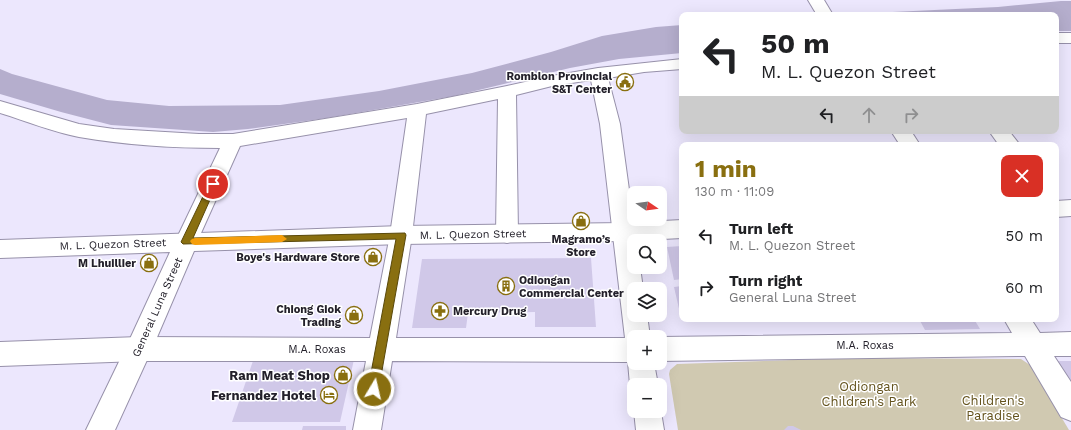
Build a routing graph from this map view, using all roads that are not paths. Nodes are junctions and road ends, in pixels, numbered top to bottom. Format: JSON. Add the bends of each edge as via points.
{"nodes":[{"id":1,"x":679,"y":64,"type":"edge"},
{"id":2,"x":598,"y":73,"type":"junction"},
{"id":3,"x":507,"y":92,"type":"junction"},
{"id":4,"x":0,"y":107,"type":"edge"},
{"id":5,"x":417,"y":110,"type":"junction"},
{"id":6,"x":1001,"y":134,"type":"edge"},
{"id":7,"x":233,"y":141,"type":"junction"},
{"id":8,"x":1008,"y":142,"type":"edge"},
{"id":9,"x":679,"y":229,"type":"edge"},
{"id":10,"x":624,"y":232,"type":"junction"},
{"id":11,"x":507,"y":234,"type":"junction"},
{"id":12,"x":401,"y":235,"type":"junction"},
{"id":13,"x":186,"y":242,"type":"junction"},
{"id":14,"x":2,"y":251,"type":"edge"},
{"id":15,"x":630,"y":282,"type":"edge"},
{"id":16,"x":1019,"y":322,"type":"edge"},
{"id":17,"x":1071,"y":344,"type":"edge"},
{"id":18,"x":1033,"y":345,"type":"junction"},
{"id":19,"x":381,"y":348,"type":"junction"},
{"id":20,"x":139,"y":349,"type":"junction"},
{"id":21,"x":667,"y":349,"type":"edge"},
{"id":22,"x":627,"y":350,"type":"edge"},
{"id":23,"x":0,"y":354,"type":"edge"},
{"id":24,"x":1071,"y":407,"type":"edge"},
{"id":25,"x":649,"y":418,"type":"edge"},
{"id":26,"x":100,"y":430,"type":"edge"},
{"id":27,"x":367,"y":430,"type":"edge"},
{"id":28,"x":650,"y":430,"type":"edge"}],
"edges":[{"from":1,"to":2,"type":"street"},
{"from":2,"to":3,"type":"street"},
{"from":2,"to":10,"type":"street","via":[[610,124]]},
{"from":3,"to":5,"type":"street"},
{"from":3,"to":11,"type":"street"},
{"from":4,"to":7,"type":"street","via":[[78,130],[114,135]]},
{"from":5,"to":7,"type":"street"},
{"from":5,"to":12,"type":"street"},
{"from":6,"to":8,"type":"street"},
{"from":7,"to":13,"type":"street","name":"General Luna Street"},
{"from":9,"to":10,"type":"street","name":"M. L. Quezon Street"},
{"from":10,"to":11,"type":"street","name":"M. L. Quezon Street"},
{"from":10,"to":15,"type":"street"},
{"from":11,"to":12,"type":"street","name":"M. L. Quezon Street"},
{"from":12,"to":13,"type":"street","name":"M. L. Quezon Street"},
{"from":12,"to":19,"type":"street"},
{"from":13,"to":14,"type":"street","name":"M. L. Quezon Street"},
{"from":13,"to":20,"type":"street","name":"General Luna Street"},
{"from":16,"to":18,"type":"street"},
{"from":17,"to":18,"type":"street","name":"M.A. Roxas"},
{"from":18,"to":21,"type":"street","name":"M.A. Roxas"},
{"from":18,"to":24,"type":"street"},
{"from":19,"to":20,"type":"street","name":"M.A. Roxas"},
{"from":19,"to":22,"type":"street","name":"M.A. Roxas"},
{"from":19,"to":27,"type":"street"},
{"from":20,"to":23,"type":"street","name":"M.A. Roxas"},
{"from":20,"to":26,"type":"street","name":"General Luna Street"},
{"from":25,"to":28,"type":"street"}]}
